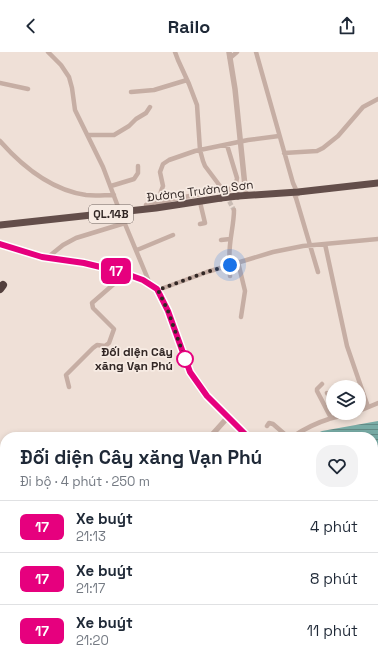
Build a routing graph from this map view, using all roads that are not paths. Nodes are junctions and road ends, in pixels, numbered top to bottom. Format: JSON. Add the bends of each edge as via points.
{"nodes":[{"id":1,"x":48,"y":52,"type":"edge"},
{"id":2,"x":176,"y":52,"type":"edge"},
{"id":3,"x":237,"y":52,"type":"edge"},
{"id":4,"x":256,"y":52,"type":"edge"},
{"id":5,"x":229,"y":55,"type":"edge"},
{"id":6,"x":187,"y":80,"type":"junction"},
{"id":7,"x":0,"y":83,"type":"edge"},
{"id":8,"x":28,"y":89,"type":"dead end"},
{"id":9,"x":131,"y":92,"type":"dead end"},
{"id":10,"x":378,"y":99,"type":"edge"},
{"id":11,"x":150,"y":107,"type":"dead end"},
{"id":12,"x":88,"y":135,"type":"junction"},
{"id":13,"x":279,"y":136,"type":"junction"},
{"id":14,"x":0,"y":141,"type":"edge"},
{"id":15,"x":240,"y":142,"type":"junction"},
{"id":16,"x":227,"y":145,"type":"junction"},
{"id":17,"x":200,"y":150,"type":"junction"},
{"id":18,"x":284,"y":154,"type":"junction"},
{"id":19,"x":138,"y":166,"type":"dead end"},
{"id":20,"x":378,"y":183,"type":"edge"},
{"id":21,"x":111,"y":186,"type":"junction"},
{"id":22,"x":223,"y":190,"type":"junction"},
{"id":23,"x":298,"y":192,"type":"junction"},
{"id":24,"x":114,"y":195,"type":"junction"},
{"id":25,"x":246,"y":196,"type":"junction"},
{"id":26,"x":200,"y":202,"type":"junction"},
{"id":27,"x":156,"y":205,"type":"junction"},
{"id":28,"x":146,"y":210,"type":"junction"},
{"id":29,"x":234,"y":210,"type":"tunnel mouth"},
{"id":30,"x":120,"y":212,"type":"junction"},
{"id":31,"x":125,"y":223,"type":"junction"},
{"id":32,"x":200,"y":224,"type":"dead end"},
{"id":33,"x":0,"y":225,"type":"edge"},
{"id":34,"x":173,"y":235,"type":"dead end"},
{"id":35,"x":230,"y":238,"type":"junction"},
{"id":36,"x":378,"y":238,"type":"edge"},
{"id":37,"x":221,"y":240,"type":"dead end"},
{"id":38,"x":0,"y":244,"type":"edge"},
{"id":39,"x":324,"y":244,"type":"junction"},
{"id":40,"x":310,"y":245,"type":"junction"},
{"id":41,"x":137,"y":250,"type":"junction"},
{"id":42,"x":47,"y":258,"type":"junction"},
{"id":43,"x":238,"y":262,"type":"junction"},
{"id":44,"x":230,"y":265,"type":"junction"},
{"id":45,"x":121,"y":272,"type":"junction"},
{"id":46,"x":318,"y":272,"type":"dead end"},
{"id":47,"x":230,"y":276,"type":"dead end"},
{"id":48,"x":150,"y":284,"type":"junction"},
{"id":49,"x":158,"y":290,"type":"junction"},
{"id":50,"x":241,"y":317,"type":"dead end"},
{"id":51,"x":322,"y":384,"type":"dead end"},
{"id":52,"x":69,"y":387,"type":"dead end"},
{"id":53,"x":378,"y":403,"type":"edge"},
{"id":54,"x":368,"y":407,"type":"joint"},
{"id":55,"x":326,"y":408,"type":"edge"},
{"id":56,"x":228,"y":417,"type":"junction"},
{"id":57,"x":326,"y":420,"type":"edge"},
{"id":58,"x":267,"y":426,"type":"dead end"},
{"id":59,"x":214,"y":432,"type":"edge"},
{"id":60,"x":243,"y":432,"type":"edge"},
{"id":61,"x":282,"y":432,"type":"edge"},
{"id":62,"x":300,"y":432,"type":"edge"}],
"edges":[{"from":1,"to":12,"type":"street","via":[[61,65],[68,77],[75,110]]},
{"from":2,"to":6,"type":"street"},
{"from":3,"to":5,"type":"street"},
{"from":4,"to":13,"type":"street"},
{"from":5,"to":15,"type":"street"},
{"from":6,"to":9,"type":"street","via":[[148,91]]},
{"from":6,"to":17,"type":"street","via":[[196,105]]},
{"from":7,"to":8,"type":"street"},
{"from":10,"to":18,"type":"street","via":[[362,107],[338,136],[323,148],[317,151]]},
{"from":11,"to":12,"type":"street","via":[[146,113],[114,135]]},
{"from":12,"to":21,"type":"street"},
{"from":13,"to":15,"type":"street"},
{"from":13,"to":18,"type":"street"},
{"from":14,"to":24,"type":"street","via":[[32,170],[59,187],[84,195]]},
{"from":15,"to":16,"type":"street"},
{"from":15,"to":25,"type":"street"},
{"from":16,"to":17,"type":"street"},
{"from":16,"to":22,"type":"street","via":[[237,178],[236,184],[229,190]]},
{"from":17,"to":22,"type":"street","via":[[205,166]]},
{"from":17,"to":27,"type":"street","via":[[163,164],[160,172],[163,186]]},
{"from":18,"to":23,"type":"street"},
{"from":19,"to":21,"type":"street","via":[[138,174],[134,179]]},
{"from":20,"to":23,"type":"highway","name":"Đường Trường Sơn","number":"QL.14B"},
{"from":21,"to":24,"type":"street"},
{"from":22,"to":27,"type":"street","via":[[173,199]]},
{"from":23,"to":25,"type":"highway","name":"Đường Trường Sơn","number":"QL.14B"},
{"from":23,"to":40,"type":"street","via":[[295,196]]},
{"from":24,"to":30,"type":"street"},
{"from":25,"to":26,"type":"highway","name":"Đường Trường Sơn","number":"QL.14B","bridge":true},
{"from":26,"to":28,"type":"highway","name":"Đường Trường Sơn","number":"QL.14B"},
{"from":26,"to":32,"type":"street","via":[[205,223]]},
{"from":27,"to":28,"type":"street","via":[[146,205]]},
{"from":28,"to":30,"type":"highway","name":"Đường Trường Sơn","number":"QL.14B"},
{"from":29,"to":35,"type":"street"},
{"from":30,"to":31,"type":"street"},
{"from":30,"to":33,"type":"highway","name":"Đường Trường Sơn","number":"QL.14B"},
{"from":31,"to":41,"type":"street"},
{"from":31,"to":42,"type":"street","via":[[76,238]]},
{"from":34,"to":41,"type":"street"},
{"from":35,"to":37,"type":"street"},
{"from":35,"to":44,"type":"street"},
{"from":36,"to":39,"type":"street"},
{"from":38,"to":42,"type":"street"},
{"from":39,"to":40,"type":"street"},
{"from":39,"to":54,"type":"street","via":[[347,346]]},
{"from":40,"to":43,"type":"street"},
{"from":40,"to":46,"type":"street"},
{"from":41,"to":48,"type":"street"},
{"from":42,"to":45,"type":"street"},
{"from":43,"to":44,"type":"street"},
{"from":43,"to":50,"type":"street","via":[[245,291]]},
{"from":44,"to":47,"type":"street"},
{"from":44,"to":49,"type":"street"},
{"from":45,"to":48,"type":"street"},
{"from":45,"to":52,"type":"street","via":[[115,283],[92,302],[93,308],[114,329],[109,343],[105,346],[97,345],[69,371],[66,375]]},
{"from":48,"to":49,"type":"street"},
{"from":49,"to":56,"type":"street","via":[[190,372],[207,396]]},
{"from":51,"to":55,"type":"street","via":[[317,391]]},
{"from":53,"to":54,"type":"street"},
{"from":56,"to":59,"type":"street"},
{"from":56,"to":60,"type":"street"},
{"from":57,"to":62,"type":"street"},
{"from":58,"to":61,"type":"street","via":[[269,423],[273,424]]}]}
